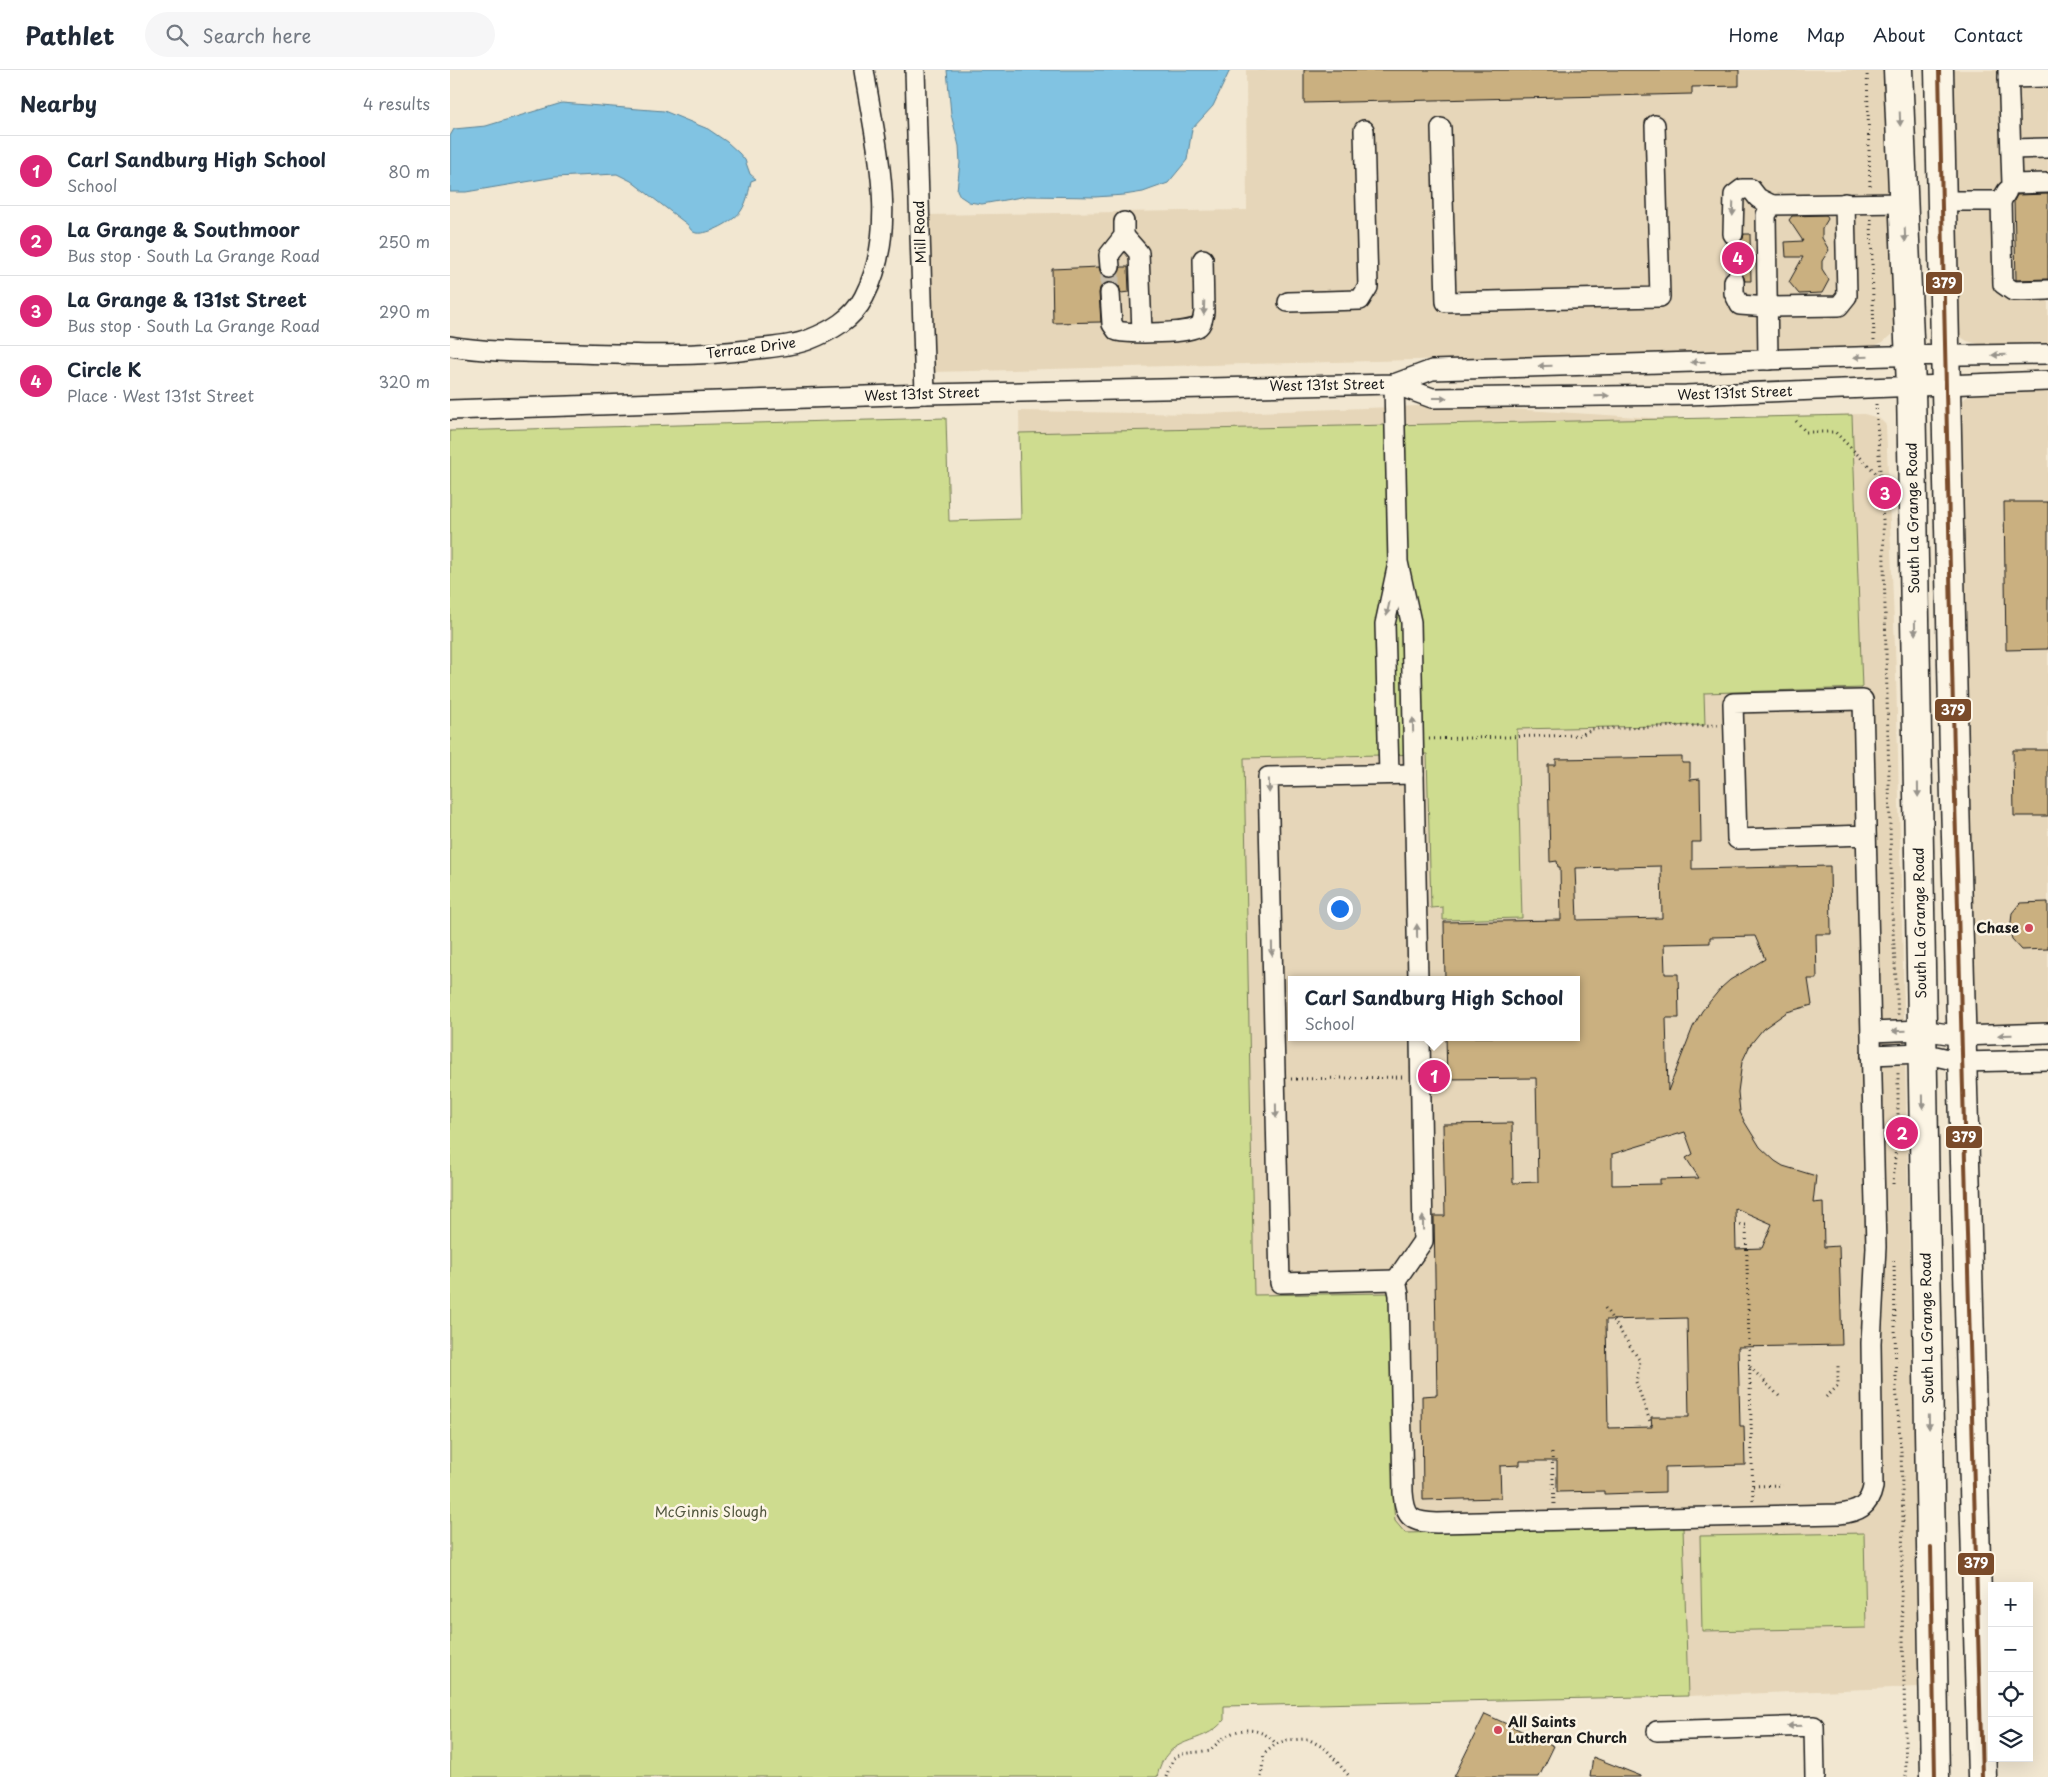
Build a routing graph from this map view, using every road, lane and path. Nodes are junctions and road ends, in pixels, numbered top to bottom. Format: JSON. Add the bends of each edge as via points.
{"nodes":[{"id":1,"x":864,"y":70,"type":"edge"},
{"id":2,"x":915,"y":70,"type":"edge"},
{"id":3,"x":1898,"y":70,"type":"edge"},
{"id":4,"x":1939,"y":70,"type":"edge"},
{"id":5,"x":2008,"y":74,"type":"edge"},
{"id":6,"x":2048,"y":77,"type":"edge"},
{"id":7,"x":1655,"y":125,"type":"dead end"},
{"id":8,"x":1441,"y":128,"type":"dead end"},
{"id":9,"x":1364,"y":130,"type":"dead end"},
{"id":10,"x":2048,"y":148,"type":"edge"},
{"id":11,"x":2011,"y":149,"type":"junction"},
{"id":12,"x":2048,"y":183,"type":"edge"},
{"id":13,"x":2012,"y":184,"type":"junction"},
{"id":14,"x":1941,"y":201,"type":"junction"},
{"id":15,"x":2001,"y":201,"type":"junction"},
{"id":16,"x":1845,"y":203,"type":"junction"},
{"id":17,"x":1904,"y":203,"type":"junction"},
{"id":18,"x":1772,"y":205,"type":"junction"},
{"id":19,"x":1733,"y":234,"type":"tunnel mouth"},
{"id":20,"x":1203,"y":259,"type":"dead end"},
{"id":21,"x":1120,"y":267,"type":"tunnel mouth"},
{"id":22,"x":1734,"y":281,"type":"tunnel mouth"},
{"id":23,"x":2048,"y":290,"type":"edge"},
{"id":24,"x":1121,"y":293,"type":"tunnel mouth"},
{"id":25,"x":1288,"y":302,"type":"dead end"},
{"id":26,"x":1768,"y":307,"type":"junction"},
{"id":27,"x":1133,"y":332,"type":"junction"},
{"id":28,"x":450,"y":346,"type":"edge"},
{"id":29,"x":2048,"y":354,"type":"edge"},
{"id":30,"x":1909,"y":356,"type":"junction"},
{"id":31,"x":1945,"y":356,"type":"junction"},
{"id":32,"x":1768,"y":360,"type":"junction"},
{"id":33,"x":2048,"y":381,"type":"edge"},
{"id":34,"x":1394,"y":384,"type":"junction"},
{"id":35,"x":1911,"y":386,"type":"junction"},
{"id":36,"x":1945,"y":386,"type":"junction"},
{"id":37,"x":925,"y":394,"type":"junction"},
{"id":38,"x":450,"y":410,"type":"edge"},
{"id":39,"x":1796,"y":421,"type":"dead end"},
{"id":40,"x":1877,"y":430,"type":"dead end"},
{"id":41,"x":1881,"y":478,"type":"junction"},
{"id":42,"x":1398,"y":562,"type":"junction"},
{"id":43,"x":1734,"y":725,"type":"junction"},
{"id":44,"x":1414,"y":739,"type":"junction"},
{"id":45,"x":1389,"y":774,"type":"junction"},
{"id":46,"x":1414,"y":774,"type":"junction"},
{"id":47,"x":1866,"y":835,"type":"junction"},
{"id":48,"x":1418,"y":976,"type":"edge"},
{"id":49,"x":1898,"y":1012,"type":"dead end"},
{"id":50,"x":1871,"y":1032,"type":"junction"},
{"id":51,"x":2048,"y":1033,"type":"edge"},
{"id":52,"x":1420,"y":1041,"type":"edge"},
{"id":53,"x":1922,"y":1042,"type":"junction"},
{"id":54,"x":1962,"y":1049,"type":"junction"},
{"id":55,"x":1871,"y":1055,"type":"junction"},
{"id":56,"x":2048,"y":1060,"type":"edge"},
{"id":57,"x":1898,"y":1068,"type":"dead end"},
{"id":58,"x":1420,"y":1076,"type":"junction"},
{"id":59,"x":1275,"y":1080,"type":"junction"},
{"id":60,"x":1893,"y":1187,"type":"dead end"},
{"id":61,"x":1735,"y":1225,"type":"dead end"},
{"id":62,"x":1894,"y":1252,"type":"dead end"},
{"id":63,"x":1396,"y":1280,"type":"junction"},
{"id":64,"x":1605,"y":1308,"type":"dead end"},
{"id":65,"x":1838,"y":1366,"type":"dead end"},
{"id":66,"x":1750,"y":1367,"type":"junction"},
{"id":67,"x":1826,"y":1397,"type":"dead end"},
{"id":68,"x":1781,"y":1398,"type":"dead end"},
{"id":69,"x":1652,"y":1427,"type":"dead end"},
{"id":70,"x":1552,"y":1453,"type":"dead end"},
{"id":71,"x":1783,"y":1485,"type":"dead end"},
{"id":72,"x":1753,"y":1486,"type":"junction"},
{"id":73,"x":1753,"y":1504,"type":"dead end"},
{"id":74,"x":1564,"y":1506,"type":"dead end"},
{"id":75,"x":1657,"y":1731,"type":"dead end"},
{"id":76,"x":1276,"y":1744,"type":"junction"},
{"id":77,"x":1815,"y":1775,"type":"edge"},
{"id":78,"x":1166,"y":1777,"type":"edge"},
{"id":79,"x":1261,"y":1777,"type":"edge"},
{"id":80,"x":1350,"y":1777,"type":"edge"},
{"id":81,"x":1906,"y":1777,"type":"edge"},
{"id":82,"x":1935,"y":1777,"type":"edge"},
{"id":83,"x":1982,"y":1777,"type":"edge"}],
"edges":[{"from":1,"to":28,"type":"street","name":"Terrace Drive","via":[[881,176],[880,248],[864,298],[850,316],[829,331],[782,346],[675,356],[504,351]]},
{"from":2,"to":37,"type":"street","name":"Mill Road"},
{"from":3,"to":17,"type":"highway","name":"South La Grange Road","one_way":true},
{"from":4,"to":14,"type":"highway"},
{"from":5,"to":6,"type":"street"},
{"from":5,"to":11,"type":"street"},
{"from":7,"to":8,"type":"street","via":[[1660,298],[1446,302]]},
{"from":9,"to":25,"type":"street","via":[[1368,287],[1360,300]]},
{"from":10,"to":11,"type":"street"},
{"from":11,"to":13,"type":"street"},
{"from":12,"to":13,"type":"street"},
{"from":13,"to":15,"type":"street"},
{"from":14,"to":15,"type":"street"},
{"from":14,"to":31,"type":"highway"},
{"from":15,"to":23,"type":"street","via":[[2003,284],[2013,291]]},
{"from":16,"to":17,"type":"street"},
{"from":16,"to":18,"type":"street"},
{"from":16,"to":26,"type":"street","via":[[1847,296],[1839,306]]},
{"from":17,"to":30,"type":"highway","name":"South La Grange Road","one_way":true},
{"from":18,"to":19,"type":"street","one_way":true,"via":[[1758,198],[1751,189],[1742,188],[1734,195]]},
{"from":18,"to":26,"type":"street","via":[[1766,215]]},
{"from":20,"to":27,"type":"street","one_way":true,"via":[[1204,312],[1200,325],[1182,331]]},
{"from":21,"to":27,"type":"street","via":[[1124,236],[1139,254]]},
{"from":22,"to":26,"type":"street","via":[[1734,294],[1740,305]]},
{"from":24,"to":27,"type":"street"},
{"from":26,"to":32,"type":"street"},
{"from":29,"to":31,"type":"street","name":"West 131st Street","one_way":true},
{"from":30,"to":31,"type":"street","name":"West 131st Street"},
{"from":30,"to":32,"type":"street","name":"West 131st Street","one_way":true},
{"from":30,"to":35,"type":"highway","name":"South La Grange Road"},
{"from":31,"to":36,"type":"highway"},
{"from":32,"to":34,"type":"street","name":"West 131st Street","one_way":true,"via":[[1432,370]]},
{"from":33,"to":36,"type":"street","name":"West 131st Street"},
{"from":34,"to":35,"type":"street","name":"West 131st Street","one_way":true,"via":[[1432,398],[1686,395]]},
{"from":34,"to":37,"type":"street","name":"West 131st Street"},
{"from":34,"to":42,"type":"street"},
{"from":35,"to":36,"type":"street","name":"West 131st Street"},
{"from":35,"to":53,"type":"highway","name":"South La Grange Road","one_way":true},
{"from":36,"to":54,"type":"highway"},
{"from":37,"to":38,"type":"street","name":"West 131st Street"},
{"from":39,"to":41,"type":"path","via":[[1806,432],[1835,432]]},
{"from":40,"to":41,"type":"path"},
{"from":41,"to":49,"type":"path","via":[[1892,913]]},
{"from":44,"to":42,"type":"street","one_way":true,"via":[[1411,622]]},
{"from":42,"to":45,"type":"street","one_way":true,"via":[[1385,624]]},
{"from":43,"to":44,"type":"path","via":[[1592,729],[1581,735]]},
{"from":43,"to":47,"type":"street","via":[[1737,839]]},
{"from":43,"to":47,"type":"street","via":[[1733,704],[1863,700]]},
{"from":44,"to":46,"type":"street"},
{"from":45,"to":46,"type":"street"},
{"from":45,"to":59,"type":"street","one_way":true,"via":[[1268,777]]},
{"from":48,"to":46,"type":"street","one_way":true},
{"from":47,"to":50,"type":"street"},
{"from":53,"to":50,"type":"street","one_way":true},
{"from":50,"to":55,"type":"street"},
{"from":51,"to":54,"type":"street","one_way":true},
{"from":52,"to":58,"type":"street"},
{"from":53,"to":54,"type":"street"},
{"from":53,"to":54,"type":"street"},
{"from":53,"to":55,"type":"street"},
{"from":53,"to":82,"type":"highway","name":"South La Grange Road","one_way":true},
{"from":54,"to":56,"type":"street"},
{"from":54,"to":83,"type":"highway"},
{"from":55,"to":63,"type":"street","via":[[1876,1247],[1872,1343],[1873,1487],[1871,1496],[1860,1509],[1839,1514],[1417,1521],[1406,1512],[1403,1503],[1399,1295]]},
{"from":57,"to":60,"type":"path"},
{"from":58,"to":59,"type":"path"},
{"from":63,"to":58,"type":"street","one_way":true,"via":[[1424,1241]]},
{"from":59,"to":63,"type":"street","one_way":true,"via":[[1280,1283]]},
{"from":61,"to":66,"type":"path","via":[[1746,1225]]},
{"from":62,"to":81,"type":"path","via":[[1903,1520],[1901,1595]]},
{"from":64,"to":69,"type":"path","via":[[1640,1361],[1636,1382]]},
{"from":65,"to":67,"type":"path","via":[[1838,1386]]},
{"from":66,"to":68,"type":"path"},
{"from":66,"to":72,"type":"path"},
{"from":70,"to":74,"type":"path","via":[[1554,1507]]},
{"from":71,"to":72,"type":"path"},
{"from":72,"to":73,"type":"path"},
{"from":77,"to":75,"type":"street","one_way":true,"via":[[1814,1726]]},
{"from":76,"to":78,"type":"path","via":[[1270,1736],[1260,1732],[1239,1730],[1208,1751],[1180,1754],[1172,1761]]},
{"from":76,"to":79,"type":"path","via":[[1264,1754]]},
{"from":76,"to":80,"type":"path","via":[[1308,1739],[1326,1749]]}]}
